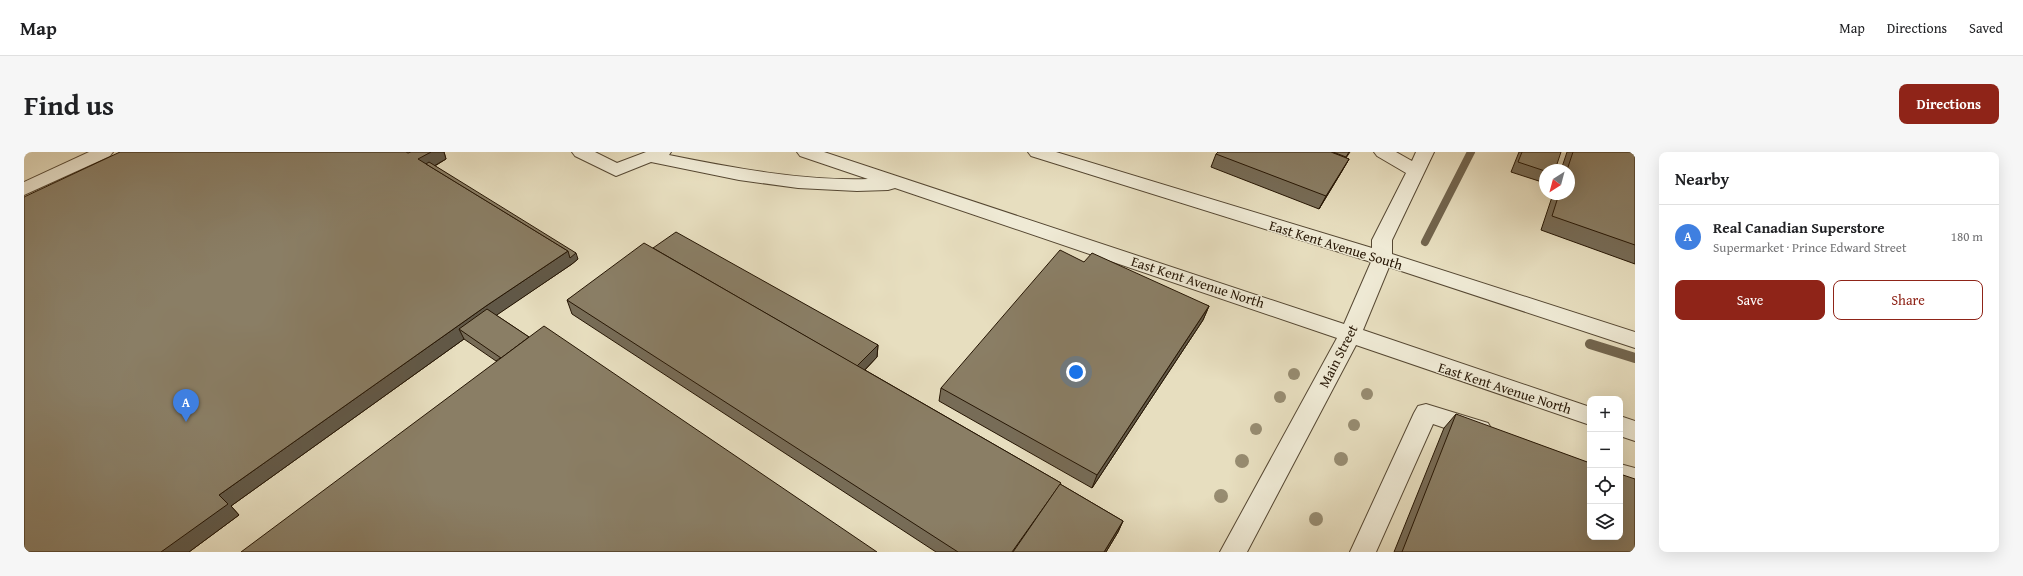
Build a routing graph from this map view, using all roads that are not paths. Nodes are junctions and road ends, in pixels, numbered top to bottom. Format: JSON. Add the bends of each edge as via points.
{"nodes":[{"id":1,"x":104,"y":152,"type":"edge"},
{"id":2,"x":581,"y":152,"type":"edge"},
{"id":3,"x":806,"y":152,"type":"edge"},
{"id":4,"x":1037,"y":152,"type":"edge"},
{"id":5,"x":1383,"y":152,"type":"edge"},
{"id":6,"x":1426,"y":152,"type":"edge"},
{"id":7,"x":657,"y":154,"type":"edge"},
{"id":8,"x":1415,"y":171,"type":"junction"},
{"id":9,"x":901,"y":184,"type":"junction"},
{"id":10,"x":24,"y":189,"type":"edge"},
{"id":11,"x":1382,"y":258,"type":"junction"},
{"id":12,"x":1350,"y":334,"type":"junction"},
{"id":13,"x":1635,"y":340,"type":"edge"},
{"id":14,"x":1587,"y":415,"type":"edge"},
{"id":15,"x":1623,"y":427,"type":"edge"},
{"id":16,"x":1635,"y":431,"type":"edge"},
{"id":17,"x":1500,"y":436,"type":"edge"},
{"id":18,"x":1623,"y":475,"type":"edge"},
{"id":19,"x":1635,"y":479,"type":"edge"},
{"id":20,"x":1233,"y":552,"type":"edge"},
{"id":21,"x":1363,"y":552,"type":"edge"}],
"edges":[{"from":1,"to":10,"type":"street"},
{"from":2,"to":7,"type":"street","via":[[616,170]]},
{"from":3,"to":9,"type":"street","name":"East Kent Avenue North"},
{"from":4,"to":11,"type":"street","name":"East Kent Avenue South"},
{"from":5,"to":8,"type":"street"},
{"from":6,"to":8,"type":"street","name":"Main Street"},
{"from":7,"to":9,"type":"street","via":[[790,182],[827,185]]},
{"from":8,"to":11,"type":"street","name":"Main Street","via":[[1382,240]]},
{"from":9,"to":12,"type":"street","name":"East Kent Avenue North"},
{"from":11,"to":12,"type":"street","name":"Main Street"},
{"from":11,"to":13,"type":"street","name":"East Kent Avenue South"},
{"from":12,"to":14,"type":"street","name":"East Kent Avenue North"},
{"from":12,"to":20,"type":"street","name":"Main Street"},
{"from":15,"to":16,"type":"street"},
{"from":17,"to":21,"type":"street","via":[[1426,413]]},
{"from":18,"to":19,"type":"street"}]}
